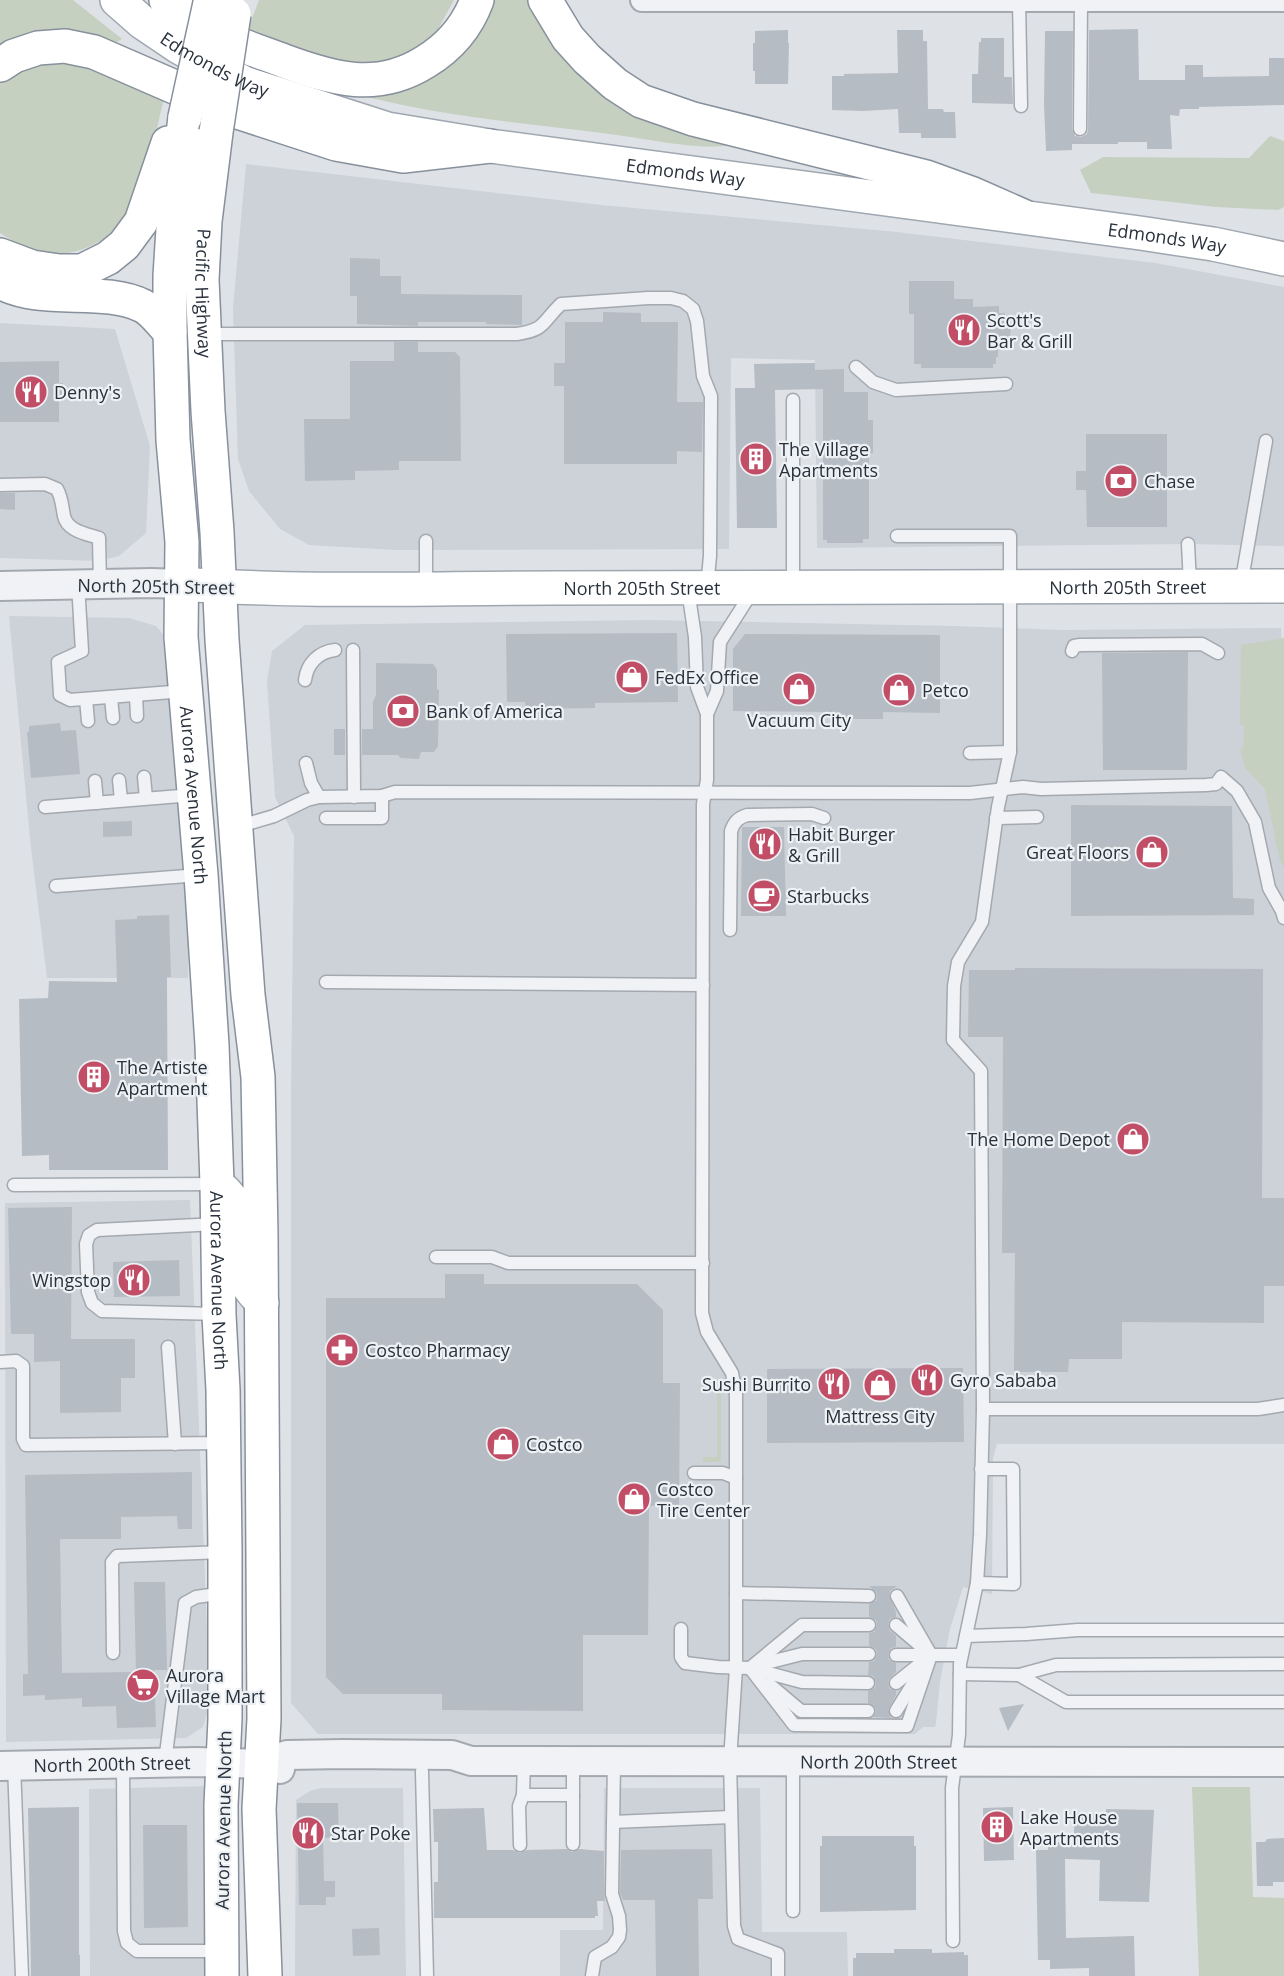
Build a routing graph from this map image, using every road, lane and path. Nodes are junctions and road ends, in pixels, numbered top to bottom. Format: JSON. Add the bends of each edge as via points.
{"nodes":[{"id":1,"x":117,"y":0,"type":"edge"},
{"id":2,"x":166,"y":0,"type":"edge"},
{"id":3,"x":477,"y":0,"type":"edge"},
{"id":4,"x":544,"y":0,"type":"edge"},
{"id":5,"x":642,"y":0,"type":"edge"},
{"id":6,"x":1081,"y":0,"type":"edge"},
{"id":7,"x":1284,"y":0,"type":"edge"},
{"id":8,"x":1019,"y":1,"type":"edge"},
{"id":9,"x":226,"y":3,"type":"edge"},
{"id":10,"x":0,"y":65,"type":"edge"},
{"id":11,"x":1021,"y":106,"type":"dead end"},
{"id":12,"x":185,"y":117,"type":"junction"},
{"id":13,"x":1080,"y":129,"type":"dead end"},
{"id":14,"x":490,"y":146,"type":"junction"},
{"id":15,"x":1023,"y":216,"type":"junction"},
{"id":16,"x":0,"y":255,"type":"edge"},
{"id":17,"x":1284,"y":259,"type":"edge"},
{"id":18,"x":0,"y":282,"type":"edge"},
{"id":19,"x":170,"y":332,"type":"junction"},
{"id":20,"x":206,"y":334,"type":"junction"},
{"id":21,"x":856,"y":367,"type":"dead end"},
{"id":22,"x":1006,"y":384,"type":"dead end"},
{"id":23,"x":793,"y":400,"type":"dead end"},
{"id":24,"x":1266,"y":441,"type":"dead end"},
{"id":25,"x":0,"y":485,"type":"edge"},
{"id":26,"x":897,"y":536,"type":"dead end"},
{"id":27,"x":426,"y":541,"type":"dead end"},
{"id":28,"x":1188,"y":544,"type":"dead end"},
{"id":29,"x":89,"y":584,"type":"junction"},
{"id":30,"x":182,"y":585,"type":"junction"},
{"id":31,"x":0,"y":586,"type":"edge"},
{"id":32,"x":1190,"y":586,"type":"junction"},
{"id":33,"x":1241,"y":586,"type":"junction"},
{"id":34,"x":1284,"y":586,"type":"edge"},
{"id":35,"x":220,"y":587,"type":"junction"},
{"id":36,"x":697,"y":588,"type":"junction"},
{"id":37,"x":753,"y":588,"type":"junction"},
{"id":38,"x":794,"y":588,"type":"junction"},
{"id":39,"x":1011,"y":588,"type":"junction"},
{"id":40,"x":426,"y":590,"type":"junction"},
{"id":41,"x":335,"y":650,"type":"dead end"},
{"id":42,"x":352,"y":650,"type":"dead end"},
{"id":43,"x":1072,"y":651,"type":"dead end"},
{"id":44,"x":1218,"y":652,"type":"dead end"},
{"id":45,"x":305,"y":680,"type":"dead end"},
{"id":46,"x":186,"y":691,"type":"junction"},
{"id":47,"x":135,"y":696,"type":"junction"},
{"id":48,"x":111,"y":698,"type":"junction"},
{"id":49,"x":86,"y":699,"type":"junction"},
{"id":50,"x":707,"y":714,"type":"junction"},
{"id":51,"x":138,"y":716,"type":"dead end"},
{"id":52,"x":113,"y":718,"type":"dead end"},
{"id":53,"x":88,"y":721,"type":"dead end"},
{"id":54,"x":1010,"y":752,"type":"junction"},
{"id":55,"x":970,"y":753,"type":"dead end"},
{"id":56,"x":306,"y":763,"type":"dead end"},
{"id":57,"x":144,"y":777,"type":"dead end"},
{"id":58,"x":119,"y":780,"type":"dead end"},
{"id":59,"x":95,"y":781,"type":"dead end"},
{"id":60,"x":1002,"y":789,"type":"junction"},
{"id":61,"x":705,"y":792,"type":"junction"},
{"id":62,"x":194,"y":795,"type":"junction"},
{"id":63,"x":382,"y":796,"type":"junction"},
{"id":64,"x":319,"y":797,"type":"junction"},
{"id":65,"x":354,"y":797,"type":"junction"},
{"id":66,"x":146,"y":798,"type":"junction"},
{"id":67,"x":121,"y":800,"type":"junction"},
{"id":68,"x":97,"y":803,"type":"junction"},
{"id":69,"x":45,"y":807,"type":"dead end"},
{"id":70,"x":1037,"y":817,"type":"dead end"},
{"id":71,"x":327,"y":818,"type":"dead end"},
{"id":72,"x":824,"y":818,"type":"dead end"},
{"id":73,"x":996,"y":818,"type":"junction"},
{"id":74,"x":236,"y":827,"type":"junction"},
{"id":75,"x":201,"y":875,"type":"junction"},
{"id":76,"x":56,"y":886,"type":"dead end"},
{"id":77,"x":1284,"y":918,"type":"edge"},
{"id":78,"x":730,"y":930,"type":"dead end"},
{"id":79,"x":326,"y":982,"type":"dead end"},
{"id":80,"x":703,"y":985,"type":"junction"},
{"id":81,"x":217,"y":1184,"type":"junction"},
{"id":82,"x":14,"y":1185,"type":"dead end"},
{"id":83,"x":218,"y":1224,"type":"junction"},
{"id":84,"x":436,"y":1257,"type":"dead end"},
{"id":85,"x":703,"y":1263,"type":"junction"},
{"id":86,"x":262,"y":1303,"type":"junction"},
{"id":87,"x":219,"y":1315,"type":"junction"},
{"id":88,"x":168,"y":1347,"type":"dead end"},
{"id":89,"x":0,"y":1362,"type":"edge"},
{"id":90,"x":1284,"y":1406,"type":"edge"},
{"id":91,"x":983,"y":1409,"type":"junction"},
{"id":92,"x":224,"y":1443,"type":"junction"},
{"id":93,"x":175,"y":1444,"type":"junction"},
{"id":94,"x":981,"y":1469,"type":"junction"},
{"id":95,"x":694,"y":1473,"type":"dead end"},
{"id":96,"x":736,"y":1478,"type":"junction"},
{"id":97,"x":225,"y":1552,"type":"junction"},
{"id":98,"x":977,"y":1583,"type":"junction"},
{"id":99,"x":225,"y":1593,"type":"junction"},
{"id":100,"x":736,"y":1593,"type":"junction"},
{"id":101,"x":869,"y":1596,"type":"dead end"},
{"id":102,"x":897,"y":1596,"type":"dead end"},
{"id":103,"x":869,"y":1625,"type":"dead end"},
{"id":104,"x":896,"y":1625,"type":"dead end"},
{"id":105,"x":681,"y":1629,"type":"dead end"},
{"id":106,"x":1284,"y":1630,"type":"edge"},
{"id":107,"x":966,"y":1636,"type":"junction"},
{"id":108,"x":113,"y":1653,"type":"dead end"},
{"id":109,"x":869,"y":1654,"type":"dead end"},
{"id":110,"x":896,"y":1655,"type":"dead end"},
{"id":111,"x":931,"y":1655,"type":"junction"},
{"id":112,"x":961,"y":1655,"type":"junction"},
{"id":113,"x":1284,"y":1664,"type":"edge"},
{"id":114,"x":736,"y":1668,"type":"junction"},
{"id":115,"x":750,"y":1668,"type":"junction"},
{"id":116,"x":960,"y":1674,"type":"junction"},
{"id":117,"x":1019,"y":1675,"type":"junction"},
{"id":118,"x":868,"y":1683,"type":"dead end"},
{"id":119,"x":896,"y":1683,"type":"dead end"},
{"id":120,"x":1284,"y":1702,"type":"edge"},
{"id":121,"x":868,"y":1711,"type":"dead end"},
{"id":122,"x":896,"y":1711,"type":"dead end"},
{"id":123,"x":471,"y":1761,"type":"junction"},
{"id":124,"x":524,"y":1761,"type":"junction"},
{"id":125,"x":573,"y":1761,"type":"junction"},
{"id":126,"x":614,"y":1761,"type":"junction"},
{"id":127,"x":730,"y":1761,"type":"junction"},
{"id":128,"x":794,"y":1761,"type":"junction"},
{"id":129,"x":956,"y":1762,"type":"junction"},
{"id":130,"x":1284,"y":1762,"type":"edge"},
{"id":131,"x":165,"y":1763,"type":"junction"},
{"id":132,"x":223,"y":1763,"type":"junction"},
{"id":133,"x":123,"y":1764,"type":"junction"},
{"id":134,"x":261,"y":1764,"type":"junction"},
{"id":135,"x":7,"y":1766,"type":"edge"},
{"id":136,"x":422,"y":1771,"type":"junction"},
{"id":137,"x":523,"y":1795,"type":"junction"},
{"id":138,"x":573,"y":1795,"type":"junction"},
{"id":139,"x":731,"y":1817,"type":"junction"},
{"id":140,"x":613,"y":1822,"type":"junction"},
{"id":141,"x":573,"y":1844,"type":"dead end"},
{"id":142,"x":520,"y":1845,"type":"dead end"},
{"id":143,"x":794,"y":1911,"type":"dead end"},
{"id":144,"x":953,"y":1941,"type":"dead end"},
{"id":145,"x":222,"y":1963,"type":"edge"},
{"id":146,"x":22,"y":1976,"type":"edge"},
{"id":147,"x":265,"y":1976,"type":"edge"},
{"id":148,"x":427,"y":1976,"type":"edge"},
{"id":149,"x":592,"y":1976,"type":"edge"},
{"id":150,"x":778,"y":1976,"type":"edge"}],
"edges":[{"from":1,"to":14,"type":"main road","name":"Edmonds Way","via":[[179,47],[244,83],[387,129]]},
{"from":2,"to":3,"type":"main road","via":[[236,43],[319,74],[364,80],[403,73],[439,54],[471,17]]},
{"from":4,"to":15,"type":"main road","via":[[587,59],[641,101],[693,119],[926,177]]},
{"from":5,"to":8,"type":"street"},
{"from":6,"to":7,"type":"street"},
{"from":6,"to":8,"type":"street"},
{"from":6,"to":13,"type":"lane"},
{"from":8,"to":11,"type":"lane"},
{"from":9,"to":12,"type":"main road","name":"Pacific Highway","bridge":true},
{"from":9,"to":20,"type":"main road","name":"Pacific Highway","bridge":true,"via":[[205,221],[202,280]]},
{"from":10,"to":14,"type":"main road","via":[[38,48],[65,46],[94,52],[216,105],[336,144],[403,156]]},
{"from":12,"to":16,"type":"main road","via":[[170,135],[141,222],[124,245],[108,258],[82,271],[59,271],[32,267]]},
{"from":12,"to":19,"type":"main road","name":"Pacific Highway","via":[[173,223]]},
{"from":14,"to":15,"type":"main road","name":"Edmonds Way"},
{"from":15,"to":17,"type":"main road","name":"Edmonds Way"},
{"from":18,"to":19,"type":"main road","via":[[35,293],[115,298],[145,306]]},
{"from":19,"to":30,"type":"main road","name":"Pacific Highway"},
{"from":20,"to":35,"type":"main road","name":"Pacific Highway"},
{"from":20,"to":36,"type":"lane","via":[[517,334],[542,327],[561,304],[648,298],[683,301],[693,309],[697,321],[703,376],[711,396],[710,556]]},
{"from":21,"to":22,"type":"lane","via":[[873,382],[896,390]]},
{"from":23,"to":38,"type":"lane"},
{"from":24,"to":33,"type":"lane"},
{"from":25,"to":29,"type":"lane","via":[[45,484],[57,489],[63,499],[64,519],[74,530],[99,538]]},
{"from":26,"to":39,"type":"lane","via":[[1010,536]]},
{"from":27,"to":40,"type":"lane"},
{"from":28,"to":32,"type":"lane"},
{"from":29,"to":30,"type":"street","name":"North 205th Street"},
{"from":29,"to":31,"type":"street","name":"North 205th Street"},
{"from":29,"to":49,"type":"lane","via":[[82,651],[58,662],[60,695],[69,700]]},
{"from":30,"to":35,"type":"main road","name":"North 205th Street"},
{"from":30,"to":46,"type":"main road","name":"Aurora Avenue North"},
{"from":32,"to":33,"type":"main road","name":"North 205th Street"},
{"from":32,"to":39,"type":"main road","name":"North 205th Street"},
{"from":33,"to":34,"type":"main road","name":"North 205th Street"},
{"from":35,"to":40,"type":"main road","name":"North 205th Street"},
{"from":35,"to":74,"type":"main road","name":"Aurora Avenue North"},
{"from":36,"to":37,"type":"main road","name":"North 205th Street"},
{"from":36,"to":40,"type":"main road","name":"North 205th Street"},
{"from":36,"to":50,"type":"lane","via":[[697,687]]},
{"from":37,"to":38,"type":"main road","name":"North 205th Street"},
{"from":37,"to":50,"type":"lane","via":[[720,642],[717,691]]},
{"from":38,"to":39,"type":"main road","name":"North 205th Street"},
{"from":39,"to":54,"type":"lane"},
{"from":41,"to":45,"type":"lane","via":[[310,663]]},
{"from":42,"to":65,"type":"lane"},
{"from":43,"to":44,"type":"lane","via":[[1080,645],[1202,644]]},
{"from":46,"to":47,"type":"lane"},
{"from":46,"to":62,"type":"main road","name":"Aurora Avenue North"},
{"from":47,"to":48,"type":"lane"},
{"from":47,"to":51,"type":"lane"},
{"from":48,"to":49,"type":"lane"},
{"from":48,"to":52,"type":"lane"},
{"from":49,"to":53,"type":"lane"},
{"from":50,"to":61,"type":"lane"},
{"from":54,"to":55,"type":"lane"},
{"from":54,"to":60,"type":"lane"},
{"from":56,"to":64,"type":"lane","via":[[310,783]]},
{"from":57,"to":66,"type":"lane"},
{"from":58,"to":67,"type":"lane"},
{"from":59,"to":68,"type":"lane"},
{"from":60,"to":61,"type":"lane","via":[[970,793]]},
{"from":60,"to":73,"type":"lane"},
{"from":60,"to":77,"type":"lane","via":[[1216,784],[1221,777],[1238,791],[1255,822],[1269,888]]},
{"from":61,"to":63,"type":"lane","via":[[395,792]]},
{"from":61,"to":80,"type":"lane"},
{"from":62,"to":66,"type":"lane"},
{"from":62,"to":75,"type":"main road","name":"Aurora Avenue North"},
{"from":63,"to":65,"type":"lane"},
{"from":63,"to":71,"type":"lane","via":[[382,818]]},
{"from":64,"to":65,"type":"lane"},
{"from":64,"to":74,"type":"lane"},
{"from":66,"to":67,"type":"lane"},
{"from":67,"to":68,"type":"lane"},
{"from":68,"to":69,"type":"lane"},
{"from":70,"to":73,"type":"lane"},
{"from":72,"to":78,"type":"lane","via":[[812,814],[747,815],[734,823]]},
{"from":73,"to":91,"type":"lane","via":[[982,922],[958,962],[954,986],[953,1040],[981,1071]]},
{"from":74,"to":86,"type":"main road","name":"Aurora Avenue North","via":[[258,1077]]},
{"from":75,"to":76,"type":"lane"},
{"from":75,"to":81,"type":"main road","name":"Aurora Avenue North"},
{"from":79,"to":80,"type":"lane"},
{"from":80,"to":85,"type":"lane"},
{"from":81,"to":82,"type":"lane"},
{"from":81,"to":83,"type":"main road","name":"Aurora Avenue North"},
{"from":81,"to":86,"type":"main road","via":[[239,1209],[242,1274]]},
{"from":83,"to":87,"type":"main road","name":"Aurora Avenue North"},
{"from":83,"to":87,"type":"lane","via":[[97,1230],[89,1235],[86,1244],[88,1292],[92,1303],[102,1311]]},
{"from":84,"to":85,"type":"lane","via":[[492,1257],[508,1263]]},
{"from":85,"to":96,"type":"lane","via":[[704,1325],[730,1369],[735,1386]]},
{"from":86,"to":134,"type":"main road","name":"Aurora Avenue North"},
{"from":87,"to":92,"type":"main road","name":"Aurora Avenue North"},
{"from":88,"to":93,"type":"lane"},
{"from":89,"to":93,"type":"lane","via":[[16,1361],[23,1366],[26,1444]]},
{"from":90,"to":91,"type":"lane"},
{"from":91,"to":94,"type":"lane"},
{"from":92,"to":93,"type":"lane"},
{"from":92,"to":97,"type":"main road","name":"Aurora Avenue North"},
{"from":94,"to":98,"type":"lane"},
{"from":94,"to":98,"type":"lane","via":[[1013,1468],[1014,1584]]},
{"from":95,"to":96,"type":"lane","via":[[723,1473]]},
{"from":96,"to":100,"type":"lane"},
{"from":97,"to":99,"type":"main road","name":"Aurora Avenue North"},
{"from":97,"to":108,"type":"lane","via":[[117,1556],[112,1562]]},
{"from":98,"to":107,"type":"lane"},
{"from":99,"to":131,"type":"lane","via":[[196,1597],[185,1603]]},
{"from":99,"to":132,"type":"main road","name":"Aurora Avenue North"},
{"from":100,"to":101,"type":"lane"},
{"from":100,"to":114,"type":"lane"},
{"from":102,"to":111,"type":"lane"},
{"from":103,"to":115,"type":"lane","via":[[802,1625]]},
{"from":104,"to":111,"type":"lane"},
{"from":105,"to":114,"type":"lane","via":[[681,1657],[685,1663]]},
{"from":106,"to":107,"type":"lane","via":[[1078,1630]]},
{"from":107,"to":112,"type":"lane"},
{"from":109,"to":115,"type":"lane","via":[[802,1654]]},
{"from":110,"to":111,"type":"lane"},
{"from":111,"to":112,"type":"lane"},
{"from":111,"to":115,"type":"lane","via":[[907,1726],[794,1725]]},
{"from":111,"to":119,"type":"lane"},
{"from":111,"to":122,"type":"lane"},
{"from":112,"to":116,"type":"lane"},
{"from":113,"to":117,"type":"lane","via":[[1056,1665]]},
{"from":114,"to":115,"type":"lane"},
{"from":114,"to":127,"type":"lane"},
{"from":115,"to":118,"type":"lane","via":[[802,1683]]},
{"from":115,"to":121,"type":"lane","via":[[801,1711]]},
{"from":116,"to":117,"type":"lane"},
{"from":116,"to":129,"type":"lane"},
{"from":117,"to":120,"type":"lane","via":[[1065,1702]]},
{"from":123,"to":124,"type":"street","name":"North 200th Street"},
{"from":123,"to":134,"type":"street","name":"North 200th Street","via":[[452,1755],[325,1754],[287,1755]]},
{"from":123,"to":136,"type":"street","name":"North 200th Street","via":[[452,1771]]},
{"from":124,"to":125,"type":"street","name":"North 200th Street"},
{"from":124,"to":137,"type":"lane"},
{"from":125,"to":126,"type":"street","name":"North 200th Street"},
{"from":125,"to":138,"type":"lane"},
{"from":126,"to":127,"type":"street","name":"North 200th Street"},
{"from":126,"to":140,"type":"lane"},
{"from":127,"to":128,"type":"street","name":"North 200th Street"},
{"from":127,"to":139,"type":"lane"},
{"from":128,"to":129,"type":"street","name":"North 200th Street"},
{"from":128,"to":143,"type":"lane"},
{"from":129,"to":130,"type":"street","name":"North 200th Street"},
{"from":129,"to":144,"type":"lane","via":[[952,1788]]},
{"from":131,"to":132,"type":"street","name":"North 200th Street"},
{"from":131,"to":133,"type":"street","name":"North 200th Street"},
{"from":132,"to":134,"type":"street","name":"North 200th Street"},
{"from":132,"to":145,"type":"main road","name":"Aurora Avenue North"},
{"from":133,"to":135,"type":"street","name":"North 200th Street"},
{"from":133,"to":145,"type":"lane","via":[[127,1943],[138,1951]]},
{"from":134,"to":136,"type":"street","name":"North 200th Street","via":[[287,1771]]},
{"from":134,"to":147,"type":"main road","name":"Aurora Avenue North"},
{"from":135,"to":146,"type":"lane"},
{"from":136,"to":148,"type":"lane"},
{"from":137,"to":138,"type":"lane"},
{"from":137,"to":142,"type":"lane","via":[[519,1806]]},
{"from":138,"to":141,"type":"lane"},
{"from":139,"to":140,"type":"lane"},
{"from":139,"to":150,"type":"lane","via":[[734,1926],[738,1939],[778,1954]]},
{"from":140,"to":149,"type":"lane","via":[[612,1893],[620,1930],[612,1947],[595,1957]]}]}
